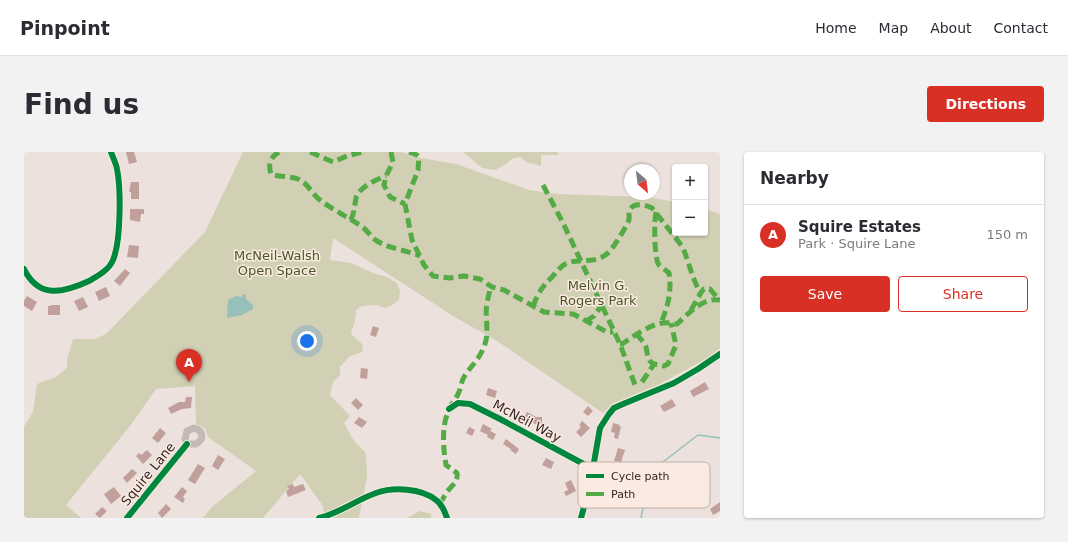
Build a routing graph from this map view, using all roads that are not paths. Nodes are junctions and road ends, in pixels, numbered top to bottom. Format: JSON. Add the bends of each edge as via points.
{"nodes":[{"id":1,"x":111,"y":152,"type":"edge"},
{"id":2,"x":24,"y":269,"type":"edge"},
{"id":3,"x":720,"y":354,"type":"edge"},
{"id":4,"x":449,"y":409,"type":"dead end"},
{"id":5,"x":187,"y":444,"type":"dead end"},
{"id":6,"x":580,"y":462,"type":"edge"},
{"id":7,"x":594,"y":462,"type":"edge"},
{"id":8,"x":584,"y":508,"type":"edge"},
{"id":9,"x":127,"y":518,"type":"edge"},
{"id":10,"x":319,"y":518,"type":"edge"},
{"id":11,"x":447,"y":518,"type":"edge"},
{"id":12,"x":581,"y":518,"type":"edge"}],
"edges":[{"from":1,"to":2,"type":"street","via":[[117,168],[119,222],[117,248],[113,261],[106,271],[76,287],[54,291],[37,286]]},
{"from":3,"to":7,"type":"street","via":[[674,383],[614,408],[600,428]]},
{"from":4,"to":6,"type":"street","name":"McNeil Way","via":[[458,404],[470,404]]},
{"from":5,"to":9,"type":"street","name":"Squire Lane"},
{"from":8,"to":12,"type":"street"},
{"from":10,"to":11,"type":"street","via":[[378,492],[405,490],[436,500]]}]}
